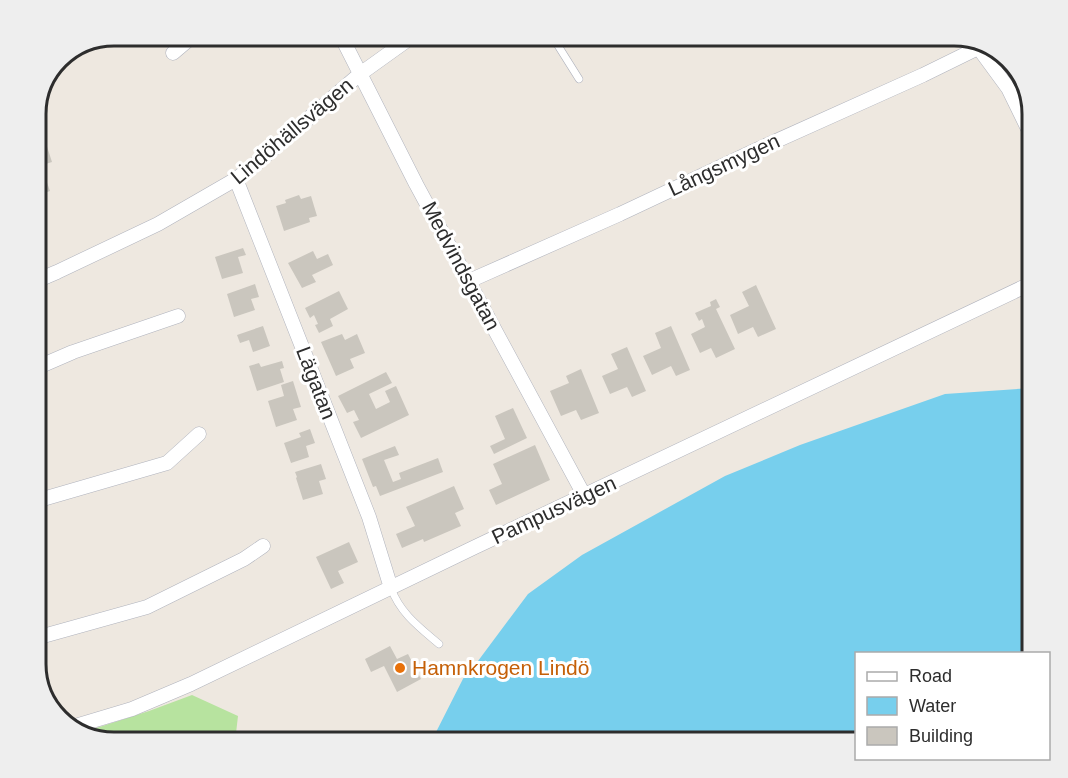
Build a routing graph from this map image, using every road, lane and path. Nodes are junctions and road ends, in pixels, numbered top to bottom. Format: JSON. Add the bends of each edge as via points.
{"nodes":[{"id":1,"x":181,"y":46,"type":"edge"},
{"id":2,"x":346,"y":46,"type":"edge"},
{"id":3,"x":399,"y":46,"type":"edge"},
{"id":4,"x":558,"y":46,"type":"edge"},
{"id":5,"x":971,"y":49,"type":"edge"},
{"id":6,"x":173,"y":53,"type":"dead end"},
{"id":7,"x":983,"y":54,"type":"edge"},
{"id":8,"x":360,"y":74,"type":"junction"},
{"id":9,"x":579,"y":79,"type":"dead end"},
{"id":10,"x":1022,"y":117,"type":"edge"},
{"id":11,"x":236,"y":179,"type":"junction"},
{"id":12,"x":47,"y":276,"type":"edge"},
{"id":13,"x":469,"y":281,"type":"junction"},
{"id":14,"x":1022,"y":289,"type":"edge"},
{"id":15,"x":178,"y":316,"type":"dead end"},
{"id":16,"x":47,"y":363,"type":"edge"},
{"id":17,"x":199,"y":434,"type":"dead end"},
{"id":18,"x":584,"y":495,"type":"junction"},
{"id":19,"x":47,"y":498,"type":"edge"},
{"id":20,"x":263,"y":546,"type":"dead end"},
{"id":21,"x":392,"y":588,"type":"junction"},
{"id":22,"x":47,"y":635,"type":"edge"},
{"id":23,"x":439,"y":644,"type":"dead end"},
{"id":24,"x":85,"y":724,"type":"edge"}],
"edges":[{"from":1,"to":6,"type":"street"},
{"from":2,"to":8,"type":"street","name":"Medvindsgatan"},
{"from":3,"to":8,"type":"street","name":"Lindöhällsvägen"},
{"from":4,"to":9,"type":"lane"},
{"from":5,"to":13,"type":"street","name":"Långsmygen","via":[[913,80]]},
{"from":7,"to":10,"type":"street","via":[[1008,88]]},
{"from":8,"to":11,"type":"street","name":"Lindöhällsvägen"},
{"from":8,"to":13,"type":"street","name":"Medvindsgatan"},
{"from":11,"to":12,"type":"street","name":"Lindöhällsvägen","via":[[158,224]]},
{"from":11,"to":21,"type":"street","name":"Lägatan","via":[[369,517]]},
{"from":13,"to":18,"type":"street","name":"Medvindsgatan"},
{"from":14,"to":18,"type":"street","name":"Pampusvägen"},
{"from":15,"to":16,"type":"street"},
{"from":17,"to":19,"type":"street","via":[[167,464]]},
{"from":18,"to":21,"type":"street","name":"Pampusvägen"},
{"from":20,"to":22,"type":"street","via":[[147,608]]},
{"from":21,"to":23,"type":"lane","via":[[410,619]]},
{"from":21,"to":24,"type":"street","name":"Pampusvägen","via":[[191,684]]}]}
